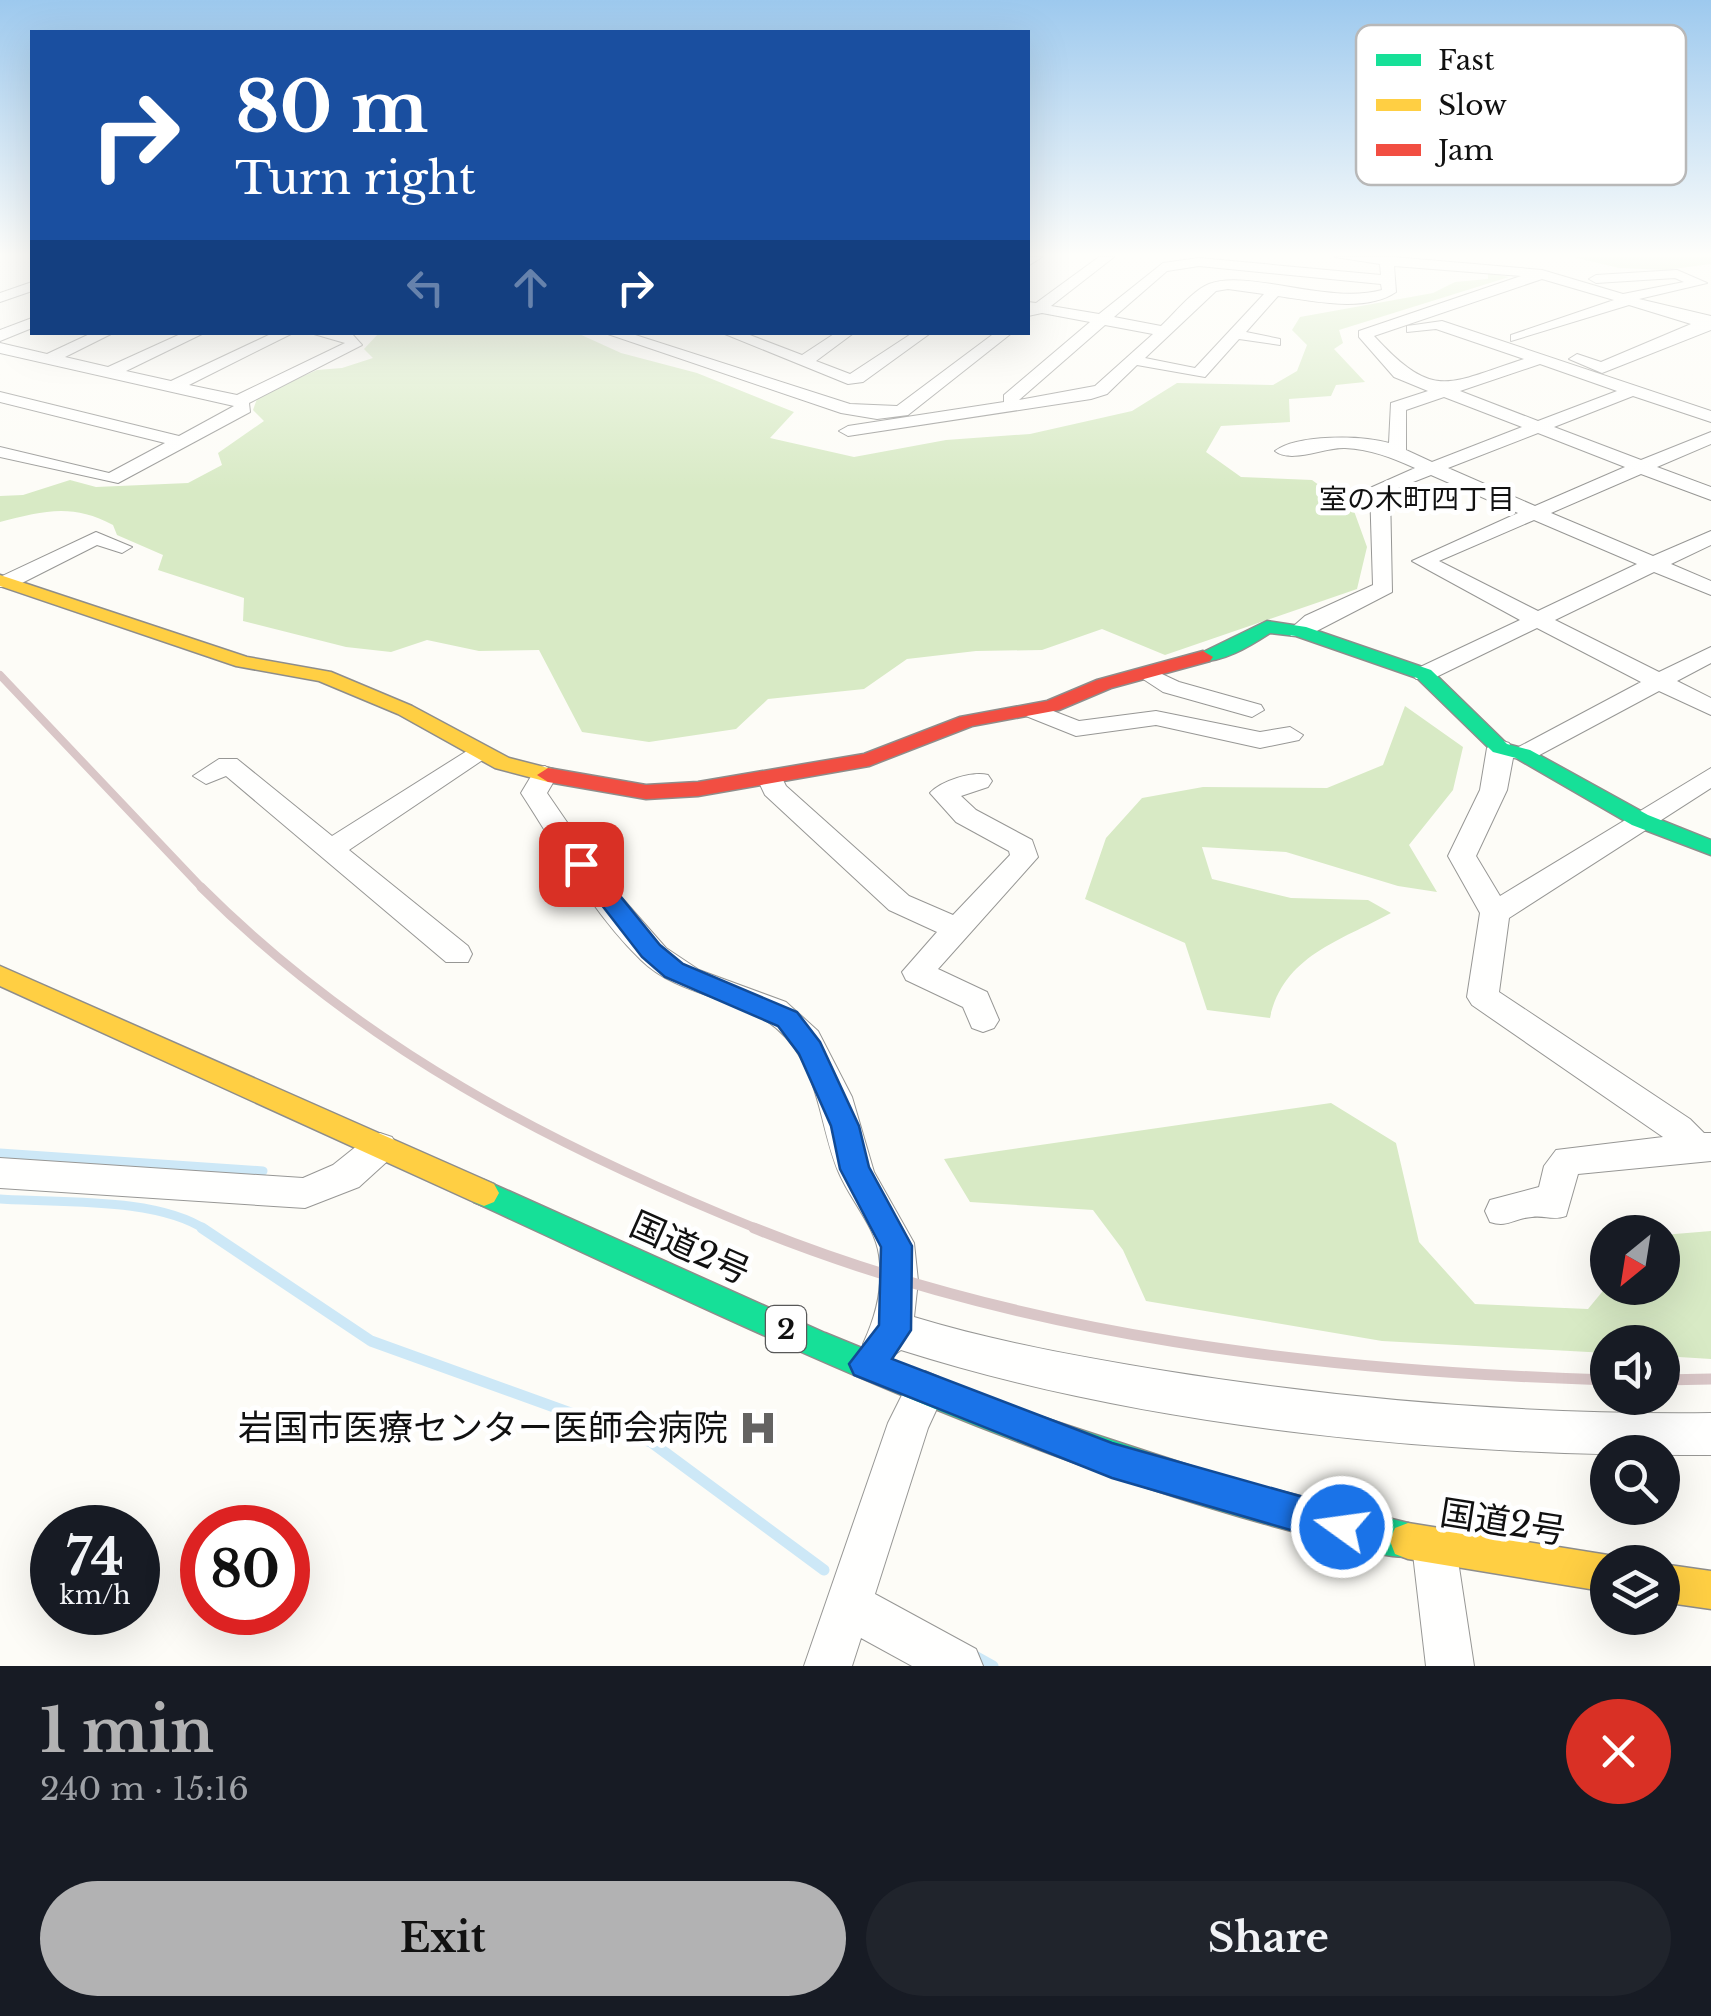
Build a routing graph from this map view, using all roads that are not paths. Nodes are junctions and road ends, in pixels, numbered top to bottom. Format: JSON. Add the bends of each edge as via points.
{"nodes":[{"id":1,"x":101,"y":335,"type":"edge"},
{"id":2,"x":193,"y":335,"type":"edge"},
{"id":3,"x":282,"y":335,"type":"edge"},
{"id":4,"x":329,"y":335,"type":"edge"},
{"id":5,"x":617,"y":335,"type":"edge"},
{"id":6,"x":734,"y":335,"type":"edge"},
{"id":7,"x":770,"y":335,"type":"edge"},
{"id":8,"x":844,"y":335,"type":"edge"},
{"id":9,"x":920,"y":335,"type":"edge"},
{"id":10,"x":1002,"y":335,"type":"edge"},
{"id":11,"x":1085,"y":335,"type":"edge"},
{"id":12,"x":1159,"y":335,"type":"edge"},
{"id":13,"x":1234,"y":335,"type":"edge"},
{"id":14,"x":1239,"y":335,"type":"edge"},
{"id":15,"x":1367,"y":335,"type":"edge"},
{"id":16,"x":1382,"y":335,"type":"edge"},
{"id":17,"x":1468,"y":335,"type":"edge"},
{"id":18,"x":1507,"y":335,"type":"edge"},
{"id":19,"x":1526,"y":335,"type":"edge"},
{"id":20,"x":1689,"y":335,"type":"edge"},
{"id":21,"x":1696,"y":335,"type":"edge"},
{"id":22,"x":1366,"y":338,"type":"junction"},
{"id":23,"x":1517,"y":338,"type":"junction"},
{"id":24,"x":1274,"y":342,"type":"dead end"},
{"id":25,"x":756,"y":344,"type":"junction"},
{"id":26,"x":904,"y":346,"type":"junction"},
{"id":27,"x":5,"y":353,"type":"edge"},
{"id":28,"x":48,"y":359,"type":"junction"},
{"id":29,"x":1212,"y":359,"type":"junction"},
{"id":30,"x":1539,"y":359,"type":"junction"},
{"id":31,"x":970,"y":360,"type":"junction"},
{"id":32,"x":1134,"y":360,"type":"junction"},
{"id":33,"x":803,"y":362,"type":"junction"},
{"id":34,"x":1242,"y":365,"type":"dead end"},
{"id":35,"x":110,"y":372,"type":"junction"},
{"id":36,"x":1612,"y":384,"type":"junction"},
{"id":37,"x":174,"y":386,"type":"junction"},
{"id":38,"x":1632,"y":390,"type":"junction"},
{"id":39,"x":1444,"y":392,"type":"junction"},
{"id":40,"x":1711,"y":394,"type":"edge"},
{"id":41,"x":0,"y":397,"type":"edge"},
{"id":42,"x":240,"y":400,"type":"junction"},
{"id":43,"x":1014,"y":405,"type":"junction"},
{"id":44,"x":1681,"y":406,"type":"junction"},
{"id":45,"x":1711,"y":417,"type":"edge"},
{"id":46,"x":895,"y":418,"type":"junction"},
{"id":47,"x":1538,"y":428,"type":"junction"},
{"id":48,"x":848,"y":430,"type":"dead end"},
{"id":49,"x":1711,"y":438,"type":"edge"},
{"id":50,"x":179,"y":441,"type":"junction"},
{"id":51,"x":1392,"y":450,"type":"junction"},
{"id":52,"x":1284,"y":451,"type":"dead end"},
{"id":53,"x":0,"y":452,"type":"edge"},
{"id":54,"x":1643,"y":467,"type":"junction"},
{"id":55,"x":1431,"y":468,"type":"junction"},
{"id":56,"x":1711,"y":494,"type":"edge"},
{"id":57,"x":1535,"y":514,"type":"junction"},
{"id":58,"x":1711,"y":536,"type":"edge"},
{"id":59,"x":122,"y":547,"type":"dead end"},
{"id":60,"x":1654,"y":565,"type":"junction"},
{"id":61,"x":3,"y":581,"type":"edge"},
{"id":62,"x":1711,"y":589,"type":"edge"},
{"id":63,"x":1536,"y":620,"type":"junction"},
{"id":64,"x":1299,"y":631,"type":"junction"},
{"id":65,"x":1711,"y":654,"type":"edge"},
{"id":66,"x":1424,"y":674,"type":"junction"},
{"id":67,"x":1149,"y":675,"type":"junction"},
{"id":68,"x":1660,"y":683,"type":"junction"},
{"id":69,"x":1711,"y":708,"type":"edge"},
{"id":70,"x":1252,"y":710,"type":"dead end"},
{"id":71,"x":1035,"y":711,"type":"junction"},
{"id":72,"x":1290,"y":735,"type":"dead end"},
{"id":73,"x":1512,"y":751,"type":"junction"},
{"id":74,"x":478,"y":752,"type":"junction"},
{"id":75,"x":545,"y":774,"type":"junction"},
{"id":76,"x":206,"y":776,"type":"dead end"},
{"id":77,"x":1711,"y":776,"type":"edge"},
{"id":78,"x":770,"y":778,"type":"junction"},
{"id":79,"x":979,"y":781,"type":"dead end"},
{"id":80,"x":1640,"y":820,"type":"junction"},
{"id":81,"x":1711,"y":848,"type":"edge"},
{"id":82,"x":330,"y":850,"type":"junction"},
{"id":83,"x":1496,"y":913,"type":"junction"},
{"id":84,"x":956,"y":928,"type":"junction"},
{"id":85,"x":458,"y":954,"type":"dead end"},
{"id":86,"x":0,"y":975,"type":"edge"},
{"id":87,"x":983,"y":1020,"type":"dead end"},
{"id":88,"x":380,"y":1147,"type":"junction"},
{"id":89,"x":1704,"y":1148,"type":"edge"},
{"id":90,"x":0,"y":1173,"type":"edge"},
{"id":91,"x":1504,"y":1211,"type":"dead end"},
{"id":92,"x":895,"y":1330,"type":"junction"},
{"id":93,"x":866,"y":1364,"type":"junction"},
{"id":94,"x":925,"y":1391,"type":"junction"},
{"id":95,"x":1711,"y":1434,"type":"edge"},
{"id":96,"x":1434,"y":1547,"type":"junction"},
{"id":97,"x":1590,"y":1571,"type":"edge"},
{"id":98,"x":1680,"y":1586,"type":"edge"},
{"id":99,"x":1711,"y":1590,"type":"edge"},
{"id":100,"x":848,"y":1605,"type":"junction"},
{"id":101,"x":828,"y":1666,"type":"edge"},
{"id":102,"x":959,"y":1666,"type":"edge"},
{"id":103,"x":1450,"y":1666,"type":"edge"}],
"edges":[{"from":1,"to":28,"type":"street"},
{"from":2,"to":35,"type":"street"},
{"from":3,"to":37,"type":"street"},
{"from":4,"to":42,"type":"street","via":[[354,345]]},
{"from":5,"to":46,"type":"street","via":[[848,410]]},
{"from":6,"to":25,"type":"street"},
{"from":7,"to":25,"type":"street"},
{"from":8,"to":33,"type":"street"},
{"from":9,"to":26,"type":"street"},
{"from":10,"to":31,"type":"street"},
{"from":11,"to":43,"type":"street","via":[[1010,399]]},
{"from":12,"to":32,"type":"street"},
{"from":13,"to":29,"type":"street"},
{"from":14,"to":24,"type":"street"},
{"from":15,"to":22,"type":"street"},
{"from":16,"to":22,"type":"street"},
{"from":17,"to":30,"type":"street"},
{"from":18,"to":23,"type":"street"},
{"from":19,"to":23,"type":"street"},
{"from":20,"to":23,"type":"street","via":[[1602,368]]},
{"from":21,"to":36,"type":"street"},
{"from":22,"to":39,"type":"street","via":[[1393,371]]},
{"from":25,"to":33,"type":"street"},
{"from":26,"to":31,"type":"street"},
{"from":26,"to":33,"type":"street","via":[[857,378]]},
{"from":27,"to":28,"type":"street"},
{"from":28,"to":35,"type":"street"},
{"from":29,"to":32,"type":"street","via":[[1199,374]]},
{"from":29,"to":34,"type":"street"},
{"from":30,"to":36,"type":"street"},
{"from":30,"to":39,"type":"street"},
{"from":31,"to":46,"type":"street"},
{"from":32,"to":43,"type":"street","via":[[1101,390]]},
{"from":35,"to":37,"type":"street"},
{"from":36,"to":38,"type":"street"},
{"from":37,"to":42,"type":"street"},
{"from":38,"to":44,"type":"street"},
{"from":38,"to":47,"type":"street"},
{"from":39,"to":47,"type":"street"},
{"from":39,"to":51,"type":"street","via":[[1397,408],[1398,448]]},
{"from":40,"to":44,"type":"street"},
{"from":41,"to":50,"type":"street"},
{"from":42,"to":50,"type":"street","via":[[244,408]]},
{"from":43,"to":46,"type":"street"},
{"from":44,"to":45,"type":"street"},
{"from":46,"to":48,"type":"street"},
{"from":47,"to":54,"type":"street"},
{"from":47,"to":55,"type":"street"},
{"from":49,"to":54,"type":"street"},
{"from":50,"to":53,"type":"street","via":[[111,479]]},
{"from":51,"to":52,"type":"street","via":[[1342,442]]},
{"from":51,"to":55,"type":"street"},
{"from":54,"to":56,"type":"street"},
{"from":54,"to":57,"type":"street"},
{"from":55,"to":57,"type":"street"},
{"from":55,"to":64,"type":"street","via":[[1377,490],[1384,587]]},
{"from":57,"to":60,"type":"street"},
{"from":57,"to":63,"type":"street","via":[[1422,560]]},
{"from":58,"to":60,"type":"street"},
{"from":59,"to":61,"type":"street","via":[[96,538]]},
{"from":60,"to":62,"type":"street"},
{"from":60,"to":63,"type":"street"},
{"from":61,"to":74,"type":"main road","via":[[243,662],[324,676],[405,710]]},
{"from":63,"to":66,"type":"street"},
{"from":63,"to":68,"type":"street"},
{"from":64,"to":66,"type":"main road"},
{"from":64,"to":67,"type":"main road","via":[[1266,628],[1241,644]]},
{"from":65,"to":68,"type":"street"},
{"from":66,"to":73,"type":"main road"},
{"from":67,"to":70,"type":"street"},
{"from":67,"to":71,"type":"main road"},
{"from":68,"to":69,"type":"street"},
{"from":68,"to":73,"type":"street"},
{"from":71,"to":72,"type":"street","via":[[1076,729],[1156,718],[1260,740]]},
{"from":71,"to":78,"type":"main road","via":[[967,721],[869,760]]},
{"from":73,"to":80,"type":"main road"},
{"from":73,"to":83,"type":"street","via":[[1502,760],[1487,810],[1462,856]]},
{"from":74,"to":75,"type":"main road"},
{"from":74,"to":82,"type":"street"},
{"from":75,"to":78,"type":"main road","via":[[646,792]]},
{"from":75,"to":92,"type":"street","via":[[534,792],[651,951],[704,986],[788,1019],[810,1050],[845,1126],[854,1169],[897,1246]]},
{"from":76,"to":82,"type":"street","via":[[228,766]]},
{"from":77,"to":80,"type":"street"},
{"from":78,"to":84,"type":"street","via":[[774,789],[899,903]]},
{"from":79,"to":84,"type":"street","via":[[943,793],[966,816],[1022,846],[1024,857]]},
{"from":80,"to":81,"type":"main road"},
{"from":80,"to":83,"type":"street"},
{"from":82,"to":85,"type":"street"},
{"from":83,"to":89,"type":"street","via":[[1483,997]]},
{"from":84,"to":87,"type":"street","via":[[917,972],[976,1000]]},
{"from":86,"to":88,"type":"main road","name":"国道2号","number":"2"},
{"from":88,"to":90,"type":"street","via":[[346,1176],[305,1193]]},
{"from":88,"to":93,"type":"main road","name":"国道2号","number":"2"},
{"from":89,"to":91,"type":"street","via":[[1568,1160],[1553,1206],[1532,1201]]},
{"from":92,"to":93,"type":"street"},
{"from":92,"to":95,"type":"street","via":[[959,1352],[1114,1382],[1379,1423],[1498,1432]]},
{"from":93,"to":94,"type":"main road","name":"国道2号","number":"2"},
{"from":94,"to":96,"type":"main road","name":"国道2号","number":"2","via":[[1112,1460],[1311,1520]]},
{"from":94,"to":100,"type":"street"},
{"from":96,"to":97,"type":"main road","name":"国道2号","number":"2"},
{"from":96,"to":103,"type":"street"},
{"from":98,"to":99,"type":"main road"},
{"from":100,"to":101,"type":"street"},
{"from":100,"to":102,"type":"street"}]}
